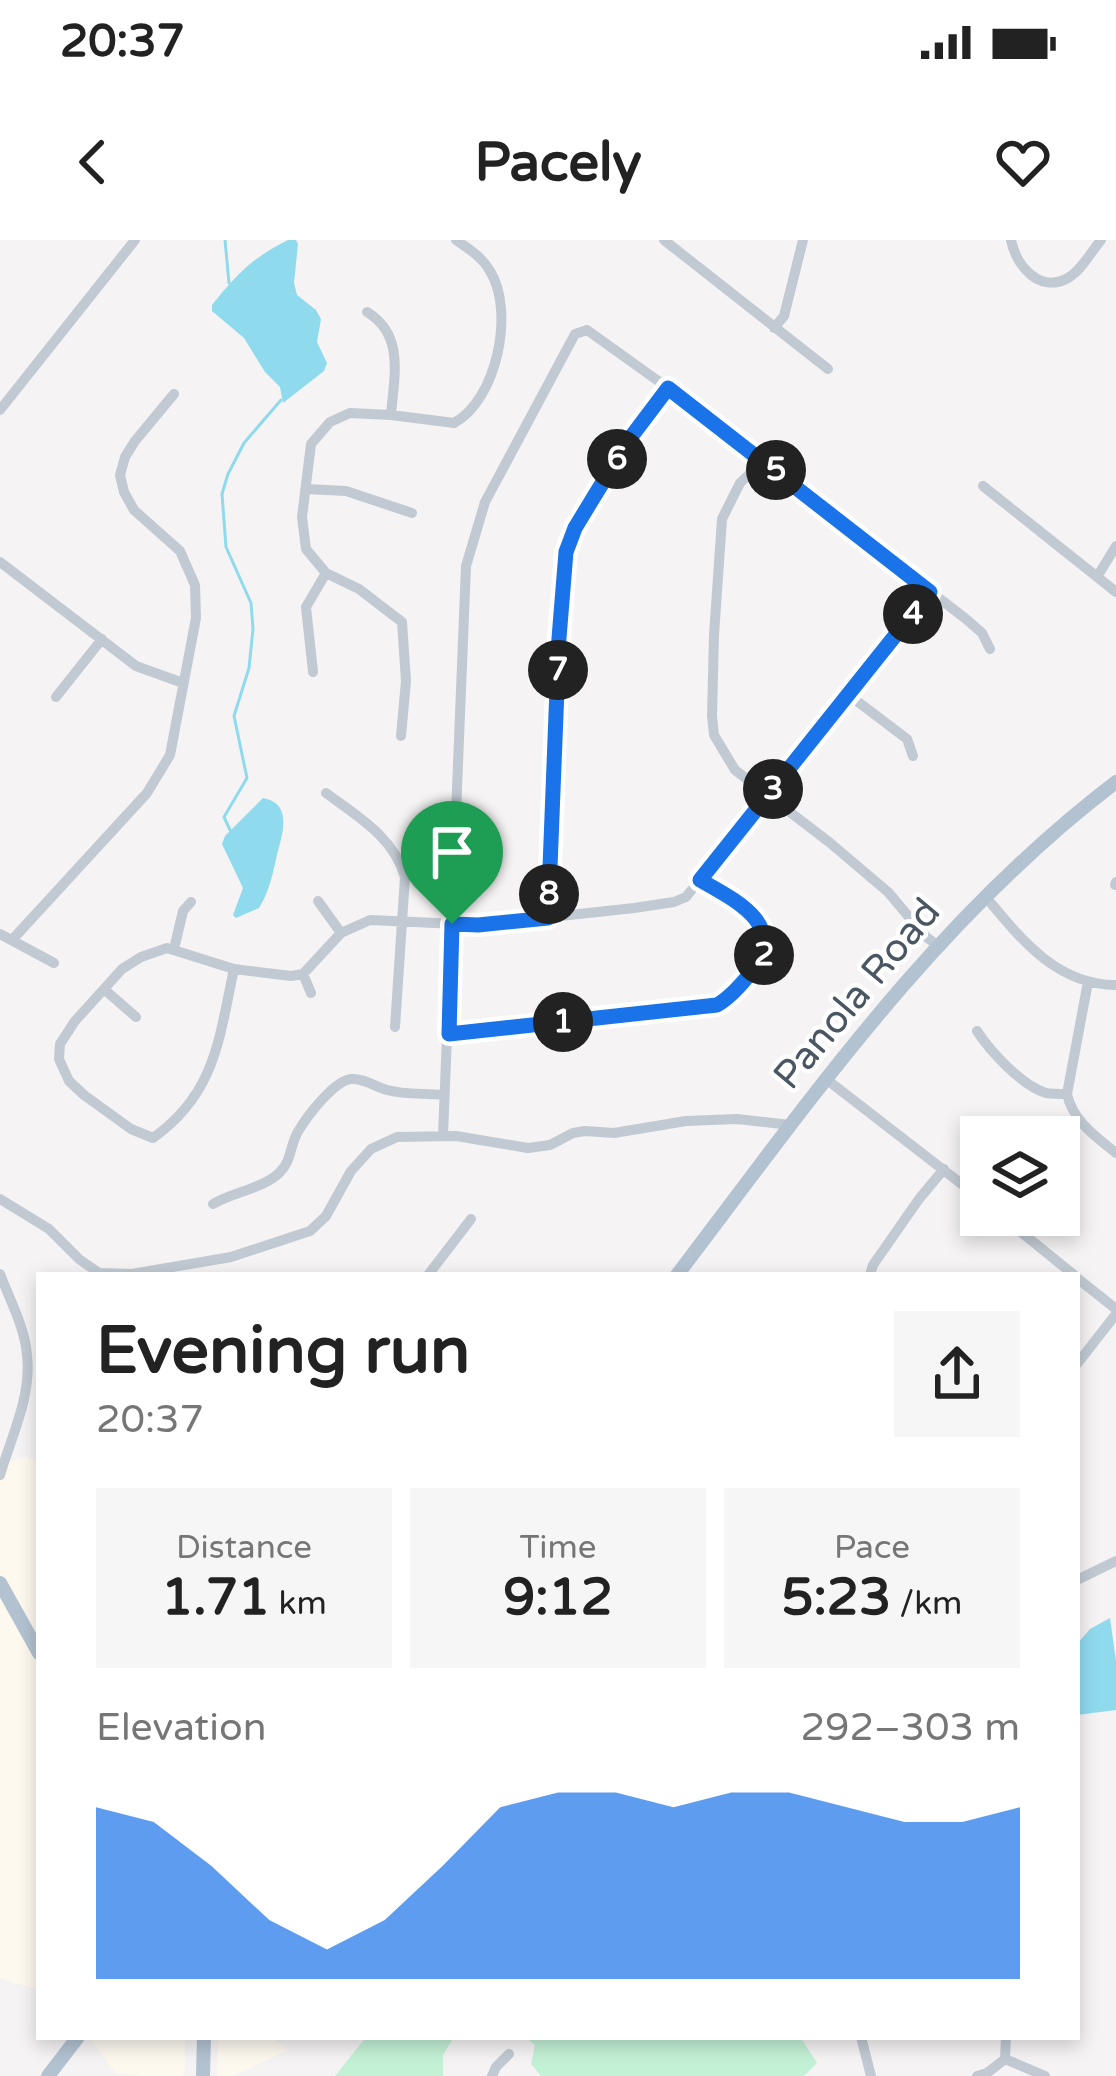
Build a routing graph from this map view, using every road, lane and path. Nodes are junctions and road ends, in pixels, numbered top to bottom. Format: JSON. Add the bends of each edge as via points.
{"nodes":[{"id":1,"x":135,"y":240,"type":"edge"},
{"id":2,"x":456,"y":240,"type":"edge"},
{"id":3,"x":664,"y":240,"type":"edge"},
{"id":4,"x":803,"y":240,"type":"edge"},
{"id":5,"x":1011,"y":240,"type":"edge"},
{"id":6,"x":1101,"y":240,"type":"edge"},
{"id":7,"x":367,"y":312,"type":"dead end"},
{"id":8,"x":774,"y":328,"type":"junction"},
{"id":9,"x":828,"y":369,"type":"dead end"},
{"id":10,"x":668,"y":388,"type":"junction"},
{"id":11,"x":174,"y":394,"type":"dead end"},
{"id":12,"x":0,"y":410,"type":"edge"},
{"id":13,"x":391,"y":415,"type":"junction"},
{"id":14,"x":763,"y":460,"type":"junction"},
{"id":15,"x":982,"y":486,"type":"dead end"},
{"id":16,"x":306,"y":489,"type":"junction"},
{"id":17,"x":412,"y":513,"type":"dead end"},
{"id":18,"x":1116,"y":546,"type":"edge"},
{"id":19,"x":0,"y":562,"type":"edge"},
{"id":20,"x":326,"y":573,"type":"junction"},
{"id":21,"x":1097,"y":577,"type":"junction"},
{"id":22,"x":930,"y":592,"type":"junction"},
{"id":23,"x":1116,"y":592,"type":"edge"},
{"id":24,"x":102,"y":639,"type":"junction"},
{"id":25,"x":990,"y":649,"type":"dead end"},
{"id":26,"x":314,"y":672,"type":"dead end"},
{"id":27,"x":183,"y":683,"type":"junction"},
{"id":28,"x":849,"y":695,"type":"junction"},
{"id":29,"x":56,"y":697,"type":"dead end"},
{"id":30,"x":401,"y":736,"type":"dead end"},
{"id":31,"x":913,"y":756,"type":"dead end"},
{"id":32,"x":1116,"y":782,"type":"edge"},
{"id":33,"x":326,"y":793,"type":"dead end"},
{"id":34,"x":767,"y":796,"type":"junction"},
{"id":35,"x":700,"y":880,"type":"junction"},
{"id":36,"x":985,"y":896,"type":"junction"},
{"id":37,"x":318,"y":901,"type":"dead end"},
{"id":38,"x":191,"y":902,"type":"dead end"},
{"id":39,"x":548,"y":918,"type":"junction"},
{"id":40,"x":402,"y":922,"type":"junction"},
{"id":41,"x":452,"y":924,"type":"junction"},
{"id":42,"x":341,"y":933,"type":"junction"},
{"id":43,"x":6,"y":937,"type":"edge"},
{"id":44,"x":937,"y":945,"type":"junction"},
{"id":45,"x":174,"y":950,"type":"junction"},
{"id":46,"x":54,"y":963,"type":"dead end"},
{"id":47,"x":234,"y":969,"type":"junction"},
{"id":48,"x":303,"y":974,"type":"junction"},
{"id":49,"x":1088,"y":982,"type":"junction"},
{"id":50,"x":1116,"y":985,"type":"edge"},
{"id":51,"x":105,"y":990,"type":"junction"},
{"id":52,"x":311,"y":994,"type":"dead end"},
{"id":53,"x":136,"y":1017,"type":"dead end"},
{"id":54,"x":395,"y":1027,"type":"dead end"},
{"id":55,"x":977,"y":1031,"type":"dead end"},
{"id":56,"x":449,"y":1034,"type":"junction"},
{"id":57,"x":826,"y":1079,"type":"junction"},
{"id":58,"x":1067,"y":1094,"type":"junction"},
{"id":59,"x":443,"y":1095,"type":"junction"},
{"id":60,"x":791,"y":1125,"type":"junction"},
{"id":61,"x":443,"y":1135,"type":"junction"},
{"id":62,"x":1116,"y":1153,"type":"edge"},
{"id":63,"x":944,"y":1169,"type":"junction"},
{"id":64,"x":960,"y":1182,"type":"edge"},
{"id":65,"x":0,"y":1198,"type":"edge"},
{"id":66,"x":213,"y":1204,"type":"dead end"},
{"id":67,"x":471,"y":1219,"type":"dead end"},
{"id":68,"x":1026,"y":1236,"type":"edge"},
{"id":69,"x":232,"y":1257,"type":"junction"},
{"id":70,"x":98,"y":1272,"type":"edge"},
{"id":71,"x":144,"y":1272,"type":"edge"},
{"id":72,"x":235,"y":1272,"type":"edge"},
{"id":73,"x":430,"y":1272,"type":"edge"},
{"id":74,"x":679,"y":1272,"type":"edge"},
{"id":75,"x":871,"y":1272,"type":"edge"},
{"id":76,"x":1070,"y":1272,"type":"edge"},
{"id":77,"x":0,"y":1274,"type":"edge"},
{"id":78,"x":1080,"y":1280,"type":"edge"},
{"id":79,"x":1116,"y":1312,"type":"edge"},
{"id":80,"x":1080,"y":1360,"type":"edge"},
{"id":81,"x":0,"y":1475,"type":"edge"},
{"id":82,"x":1116,"y":1561,"type":"edge"},
{"id":83,"x":1080,"y":1579,"type":"edge"},
{"id":84,"x":0,"y":1582,"type":"edge"},
{"id":85,"x":36,"y":1648,"type":"edge"},
{"id":86,"x":76,"y":2040,"type":"edge"},
{"id":87,"x":204,"y":2040,"type":"edge"},
{"id":88,"x":862,"y":2040,"type":"edge"},
{"id":89,"x":1006,"y":2040,"type":"edge"},
{"id":90,"x":509,"y":2054,"type":"dead end"},
{"id":91,"x":1005,"y":2059,"type":"junction"},
{"id":92,"x":48,"y":2076,"type":"edge"},
{"id":93,"x":203,"y":2076,"type":"edge"},
{"id":94,"x":492,"y":2076,"type":"edge"},
{"id":95,"x":871,"y":2076,"type":"edge"},
{"id":96,"x":977,"y":2076,"type":"edge"},
{"id":97,"x":1045,"y":2076,"type":"edge"}],
"edges":[{"from":1,"to":12,"type":"street"},
{"from":2,"to":13,"type":"street","via":[[494,275],[502,316],[489,385],[454,423]]},
{"from":3,"to":8,"type":"street"},
{"from":4,"to":8,"type":"street"},
{"from":5,"to":6,"type":"street","via":[[1027,272],[1054,282],[1071,277]]},
{"from":7,"to":13,"type":"street","via":[[388,329],[394,347]]},
{"from":8,"to":9,"type":"street"},
{"from":10,"to":14,"type":"street"},
{"from":10,"to":39,"type":"street","via":[[566,552]]},
{"from":10,"to":41,"type":"street","via":[[587,330],[575,334],[485,502],[466,566]]},
{"from":11,"to":27,"type":"street","via":[[135,441],[121,476],[134,510],[169,538],[193,574],[197,607]]},
{"from":13,"to":16,"type":"street","via":[[350,412],[330,422],[311,444]]},
{"from":14,"to":22,"type":"street"},
{"from":14,"to":34,"type":"street","via":[[722,519],[712,716],[734,770]]},
{"from":15,"to":21,"type":"street"},
{"from":16,"to":17,"type":"street","via":[[346,491]]},
{"from":16,"to":20,"type":"street","via":[[302,533]]},
{"from":18,"to":21,"type":"street"},
{"from":19,"to":24,"type":"street"},
{"from":20,"to":26,"type":"street","via":[[306,607]]},
{"from":20,"to":30,"type":"street","via":[[402,622]]},
{"from":21,"to":23,"type":"street"},
{"from":22,"to":25,"type":"street","via":[[982,633]]},
{"from":22,"to":28,"type":"street"},
{"from":24,"to":27,"type":"street","via":[[150,674]]},
{"from":24,"to":29,"type":"street"},
{"from":27,"to":43,"type":"street","via":[[160,776]]},
{"from":28,"to":31,"type":"street","via":[[907,740]]},
{"from":28,"to":34,"type":"street"},
{"from":32,"to":36,"type":"main road","name":"Panola Road"},
{"from":33,"to":40,"type":"street","via":[[401,862]]},
{"from":34,"to":35,"type":"street"},
{"from":34,"to":44,"type":"street","via":[[888,892]]},
{"from":35,"to":39,"type":"street","via":[[674,902]]},
{"from":35,"to":56,"type":"street","via":[[762,926],[766,943],[727,999]]},
{"from":36,"to":44,"type":"main road","name":"Panola Road"},
{"from":36,"to":49,"type":"street","via":[[1032,951]]},
{"from":37,"to":42,"type":"street"},
{"from":38,"to":45,"type":"street"},
{"from":39,"to":41,"type":"street"},
{"from":40,"to":41,"type":"street"},
{"from":40,"to":42,"type":"street","via":[[370,920]]},
{"from":40,"to":54,"type":"street"},
{"from":41,"to":56,"type":"street"},
{"from":42,"to":48,"type":"street"},
{"from":43,"to":46,"type":"street"},
{"from":44,"to":57,"type":"main road","name":"Panola Road"},
{"from":45,"to":47,"type":"street"},
{"from":45,"to":51,"type":"street","via":[[140,957]]},
{"from":47,"to":48,"type":"street"},
{"from":47,"to":51,"type":"street","via":[[213,1065],[153,1138],[111,1117],[69,1081],[59,1059],[75,1021]]},
{"from":48,"to":52,"type":"street"},
{"from":49,"to":50,"type":"street"},
{"from":49,"to":58,"type":"street"},
{"from":51,"to":53,"type":"street"},
{"from":55,"to":58,"type":"street","via":[[1033,1087]]},
{"from":56,"to":59,"type":"street"},
{"from":57,"to":60,"type":"main road","name":"Panola Road"},
{"from":57,"to":63,"type":"street"},
{"from":58,"to":62,"type":"street","via":[[1077,1119]]},
{"from":59,"to":61,"type":"street"},
{"from":59,"to":66,"type":"street","via":[[348,1079],[296,1132],[281,1172]]},
{"from":60,"to":61,"type":"street","via":[[686,1121],[573,1133],[528,1148]]},
{"from":60,"to":74,"type":"main road","name":"Panola Road"},
{"from":61,"to":69,"type":"street","via":[[380,1143],[310,1231]]},
{"from":63,"to":64,"type":"street"},
{"from":63,"to":75,"type":"street"},
{"from":65,"to":70,"type":"street"},
{"from":67,"to":73,"type":"street"},
{"from":68,"to":76,"type":"street"},
{"from":69,"to":71,"type":"street"},
{"from":69,"to":72,"type":"street"},
{"from":77,"to":81,"type":"street","via":[[26,1347],[28,1379]]},
{"from":78,"to":79,"type":"street"},
{"from":79,"to":80,"type":"street"},
{"from":82,"to":83,"type":"street"},
{"from":84,"to":85,"type":"main road"},
{"from":86,"to":92,"type":"main road"},
{"from":87,"to":93,"type":"main road"},
{"from":88,"to":95,"type":"street"},
{"from":89,"to":91,"type":"street"},
{"from":90,"to":94,"type":"street"},
{"from":91,"to":96,"type":"street"},
{"from":91,"to":97,"type":"street"}]}
